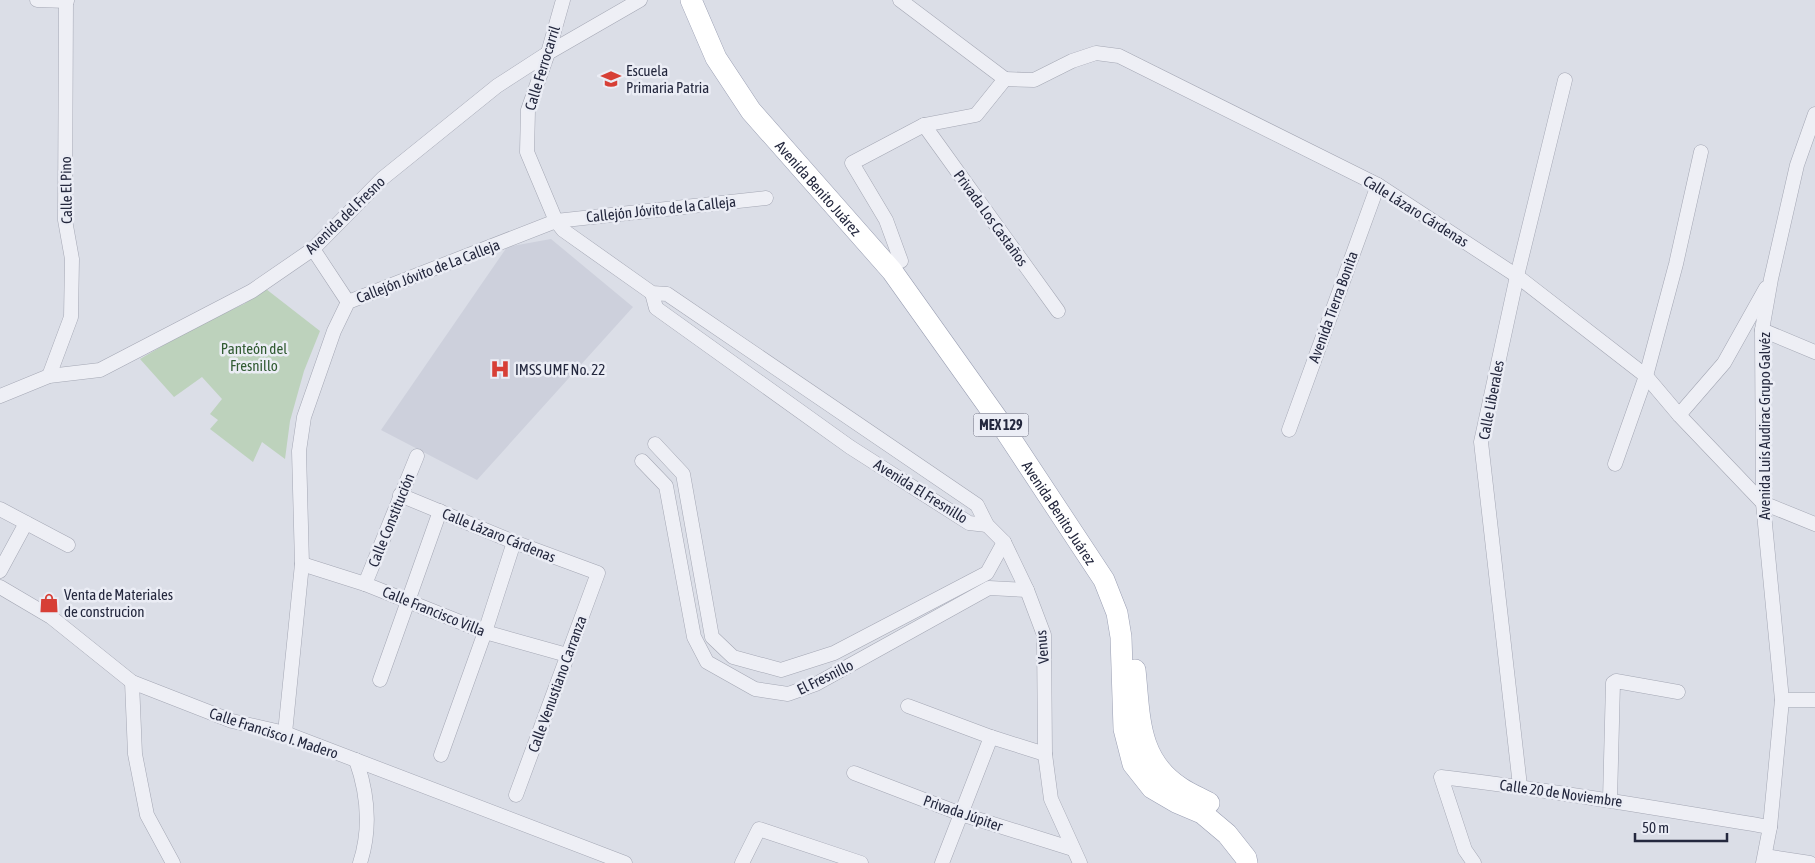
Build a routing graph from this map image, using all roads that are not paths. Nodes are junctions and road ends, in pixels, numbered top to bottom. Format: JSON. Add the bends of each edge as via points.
{"nodes":[{"id":1,"x":37,"y":0,"type":"edge"},
{"id":2,"x":562,"y":0,"type":"edge"},
{"id":3,"x":640,"y":0,"type":"edge"},
{"id":4,"x":691,"y":0,"type":"edge"},
{"id":5,"x":704,"y":0,"type":"edge"},
{"id":6,"x":900,"y":0,"type":"edge"},
{"id":7,"x":66,"y":1,"type":"edge"},
{"id":8,"x":548,"y":53,"type":"junction"},
{"id":9,"x":1005,"y":79,"type":"junction"},
{"id":10,"x":1565,"y":80,"type":"dead end"},
{"id":11,"x":1815,"y":114,"type":"edge"},
{"id":12,"x":924,"y":125,"type":"junction"},
{"id":13,"x":1701,"y":152,"type":"dead end"},
{"id":14,"x":1378,"y":185,"type":"junction"},
{"id":15,"x":766,"y":198,"type":"dead end"},
{"id":16,"x":556,"y":221,"type":"junction"},
{"id":17,"x":313,"y":249,"type":"junction"},
{"id":18,"x":901,"y":261,"type":"junction"},
{"id":19,"x":1517,"y":276,"type":"junction"},
{"id":20,"x":1772,"y":278,"type":"junction"},
{"id":21,"x":652,"y":293,"type":"junction"},
{"id":22,"x":348,"y":302,"type":"junction"},
{"id":23,"x":1058,"y":311,"type":"dead end"},
{"id":24,"x":1762,"y":330,"type":"junction"},
{"id":25,"x":1815,"y":352,"type":"edge"},
{"id":26,"x":49,"y":376,"type":"junction"},
{"id":27,"x":1646,"y":376,"type":"junction"},
{"id":28,"x":0,"y":396,"type":"edge"},
{"id":29,"x":1679,"y":416,"type":"junction"},
{"id":30,"x":1289,"y":430,"type":"dead end"},
{"id":31,"x":655,"y":444,"type":"dead end"},
{"id":32,"x":417,"y":456,"type":"dead end"},
{"id":33,"x":642,"y":461,"type":"dead end"},
{"id":34,"x":1615,"y":464,"type":"dead end"},
{"id":35,"x":400,"y":495,"type":"junction"},
{"id":36,"x":1763,"y":503,"type":"junction"},
{"id":37,"x":0,"y":509,"type":"edge"},
{"id":38,"x":440,"y":512,"type":"junction"},
{"id":39,"x":26,"y":523,"type":"junction"},
{"id":40,"x":1815,"y":524,"type":"edge"},
{"id":41,"x":987,"y":525,"type":"junction"},
{"id":42,"x":514,"y":542,"type":"junction"},
{"id":43,"x":1004,"y":542,"type":"junction"},
{"id":44,"x":68,"y":545,"type":"dead end"},
{"id":45,"x":302,"y":564,"type":"junction"},
{"id":46,"x":0,"y":571,"type":"edge"},
{"id":47,"x":598,"y":573,"type":"joint"},
{"id":48,"x":987,"y":573,"type":"junction"},
{"id":49,"x":365,"y":584,"type":"junction"},
{"id":50,"x":0,"y":587,"type":"edge"},
{"id":51,"x":992,"y":588,"type":"junction"},
{"id":52,"x":1027,"y":590,"type":"junction"},
{"id":53,"x":408,"y":600,"type":"junction"},
{"id":54,"x":485,"y":632,"type":"junction"},
{"id":55,"x":722,"y":646,"type":"junction"},
{"id":56,"x":567,"y":655,"type":"junction"},
{"id":57,"x":707,"y":662,"type":"junction"},
{"id":58,"x":380,"y":680,"type":"dead end"},
{"id":59,"x":132,"y":682,"type":"junction"},
{"id":60,"x":1678,"y":692,"type":"dead end"},
{"id":61,"x":1782,"y":700,"type":"junction"},
{"id":62,"x":1815,"y":700,"type":"edge"},
{"id":63,"x":908,"y":706,"type":"dead end"},
{"id":64,"x":285,"y":733,"type":"junction"},
{"id":65,"x":991,"y":737,"type":"junction"},
{"id":66,"x":1044,"y":754,"type":"junction"},
{"id":67,"x":441,"y":755,"type":"dead end"},
{"id":68,"x":356,"y":760,"type":"junction"},
{"id":69,"x":854,"y":773,"type":"dead end"},
{"id":70,"x":1520,"y":786,"type":"junction"},
{"id":71,"x":516,"y":795,"type":"dead end"},
{"id":72,"x":1610,"y":800,"type":"junction"},
{"id":73,"x":961,"y":814,"type":"junction"},
{"id":74,"x":1770,"y":827,"type":"junction"},
{"id":75,"x":1074,"y":849,"type":"junction"},
{"id":76,"x":1764,"y":859,"type":"edge"},
{"id":77,"x":173,"y":863,"type":"edge"},
{"id":78,"x":360,"y":863,"type":"edge"},
{"id":79,"x":625,"y":863,"type":"edge"},
{"id":80,"x":742,"y":863,"type":"edge"},
{"id":81,"x":861,"y":863,"type":"edge"},
{"id":82,"x":942,"y":863,"type":"edge"},
{"id":83,"x":1080,"y":863,"type":"edge"},
{"id":84,"x":1246,"y":863,"type":"edge"},
{"id":85,"x":1260,"y":863,"type":"edge"},
{"id":86,"x":1474,"y":863,"type":"edge"},
{"id":87,"x":1810,"y":863,"type":"edge"}],
"edges":[{"from":1,"to":7,"type":"street"},
{"from":2,"to":8,"type":"street","name":"Calle Ferrocarril"},
{"from":3,"to":8,"type":"street","name":"Avenida del Fresno"},
{"from":4,"to":84,"type":"main road","name":"Avenida Benito Juárez","number":"MEX 129","via":[[716,58],[751,111],[892,271],[1104,580],[1117,613],[1121,637],[1124,729],[1133,764],[1152,788],[1202,813],[1227,834],[1246,858]]},
{"from":5,"to":18,"type":"main road","name":"Avenida Benito Juárez","number":"MEX 129","via":[[725,45],[762,101]]},
{"from":6,"to":9,"type":"street"},
{"from":7,"to":26,"type":"street","name":"Calle El Pino","via":[[65,220],[72,259],[71,317]]},
{"from":8,"to":16,"type":"street","name":"Calle Ferrocarril","via":[[528,110],[526,152]]},
{"from":8,"to":17,"type":"street","name":"Avenida del Fresno","via":[[497,86],[384,178]]},
{"from":9,"to":12,"type":"street","via":[[976,114]]},
{"from":9,"to":14,"type":"street","name":"Calle Lázaro Cárdenas","via":[[1034,80],[1096,53],[1119,56]]},
{"from":10,"to":19,"type":"street","name":"Calle Liberales"},
{"from":11,"to":20,"type":"street","name":"Avenida Luís Audirac Grupo Galvéz","via":[[1797,165]]},
{"from":12,"to":18,"type":"street","via":[[852,163],[886,220]]},
{"from":12,"to":23,"type":"street","name":"Privada Los Castaños"},
{"from":13,"to":27,"type":"street"},
{"from":14,"to":19,"type":"street","name":"Calle Lázaro Cárdenas"},
{"from":14,"to":30,"type":"street","name":"Avenida Tierra Bonita"},
{"from":15,"to":16,"type":"street","name":"Callejón Jóvito de la Calleja"},
{"from":16,"to":21,"type":"street","name":"Avenida El Fresnillo","via":[[563,230]]},
{"from":16,"to":22,"type":"street","name":"Callejón Jóvito de La Calleja"},
{"from":17,"to":22,"type":"street"},
{"from":17,"to":26,"type":"street","name":"Avenida del Fresno","via":[[252,291],[100,370]]},
{"from":18,"to":85,"type":"main road","name":"Avenida Benito Juárez","number":"MEX 129","via":[[1010,413],[1113,571],[1128,606],[1141,726],[1149,753],[1164,774],[1236,825],[1258,855]]},
{"from":19,"to":27,"type":"street","name":"Calle Lázaro Cárdenas"},
{"from":19,"to":70,"type":"street","name":"Calle Liberales","via":[[1481,442]]},
{"from":20,"to":24,"type":"street","name":"Avenida Luís Audirac Grupo Galvéz"},
{"from":20,"to":29,"type":"street","via":[[1724,363]]},
{"from":21,"to":41,"type":"street","name":"Avenida El Fresnillo","via":[[667,294],[976,505]]},
{"from":21,"to":41,"type":"street","name":"Avenida El Fresnillo","via":[[656,308],[850,447],[969,523]]},
{"from":22,"to":45,"type":"street","name":"Callejón Jóvito de La Calleja","via":[[334,331],[304,417],[299,451]]},
{"from":24,"to":25,"type":"street"},
{"from":24,"to":36,"type":"street","name":"Avenida Luís Audirac Grupo Galvéz"},
{"from":26,"to":28,"type":"street","name":"Avenida del Fresno"},
{"from":27,"to":29,"type":"street","name":"Calle Lázaro Cárdenas"},
{"from":27,"to":34,"type":"street"},
{"from":29,"to":36,"type":"street","name":"Calle Lázaro Cárdenas"},
{"from":31,"to":55,"type":"street","name":"El Fresnillo","via":[[683,474],[712,637]]},
{"from":32,"to":35,"type":"street","name":"Calle Constitución"},
{"from":33,"to":57,"type":"street","via":[[666,486],[694,637]]},
{"from":35,"to":38,"type":"street","name":"Calle Lázaro Cárdenas"},
{"from":35,"to":49,"type":"street","name":"Calle Constitución"},
{"from":36,"to":40,"type":"street"},
{"from":36,"to":61,"type":"street","name":"Avenida Luís Audirac Grupo Galvéz"},
{"from":37,"to":39,"type":"street"},
{"from":38,"to":42,"type":"street","name":"Calle Lázaro Cárdenas"},
{"from":38,"to":53,"type":"street"},
{"from":39,"to":44,"type":"street"},
{"from":39,"to":46,"type":"street"},
{"from":41,"to":43,"type":"street","name":"Venus"},
{"from":42,"to":47,"type":"street","name":"Calle Lázaro Cárdenas"},
{"from":42,"to":54,"type":"street"},
{"from":43,"to":48,"type":"street"},
{"from":43,"to":52,"type":"street","name":"Venus"},
{"from":45,"to":49,"type":"street","name":"Calle Francisco Villa"},
{"from":45,"to":64,"type":"street","name":"Callejón Jóvito de La Calleja"},
{"from":47,"to":56,"type":"street","name":"Calle Venustiano Carranza"},
{"from":48,"to":51,"type":"street"},
{"from":48,"to":55,"type":"street","name":"El Fresnillo","via":[[834,653],[781,670],[733,656]]},
{"from":49,"to":53,"type":"street","name":"Calle Francisco Villa"},
{"from":50,"to":59,"type":"street","name":"Calle Francisco I. Madero","via":[[52,617]]},
{"from":51,"to":52,"type":"street","name":"El Fresnillo"},
{"from":51,"to":57,"type":"street","name":"El Fresnillo","via":[[816,684],[788,694],[755,689]]},
{"from":52,"to":66,"type":"street","name":"Venus","via":[[1044,634]]},
{"from":53,"to":54,"type":"street","name":"Calle Francisco Villa"},
{"from":53,"to":58,"type":"street"},
{"from":54,"to":56,"type":"street","name":"Calle Francisco Villa"},
{"from":54,"to":67,"type":"street"},
{"from":55,"to":57,"type":"street"},
{"from":56,"to":71,"type":"street","name":"Calle Venustiano Carranza"},
{"from":59,"to":64,"type":"street","name":"Calle Francisco I. Madero","via":[[232,721]]},
{"from":59,"to":77,"type":"street","via":[[135,754],[147,815]]},
{"from":60,"to":72,"type":"street","via":[[1613,683]]},
{"from":61,"to":62,"type":"street"},
{"from":61,"to":74,"type":"street","name":"Avenida Luís Audirac Grupo Galvéz"},
{"from":63,"to":65,"type":"street"},
{"from":64,"to":68,"type":"street","name":"Calle Francisco I. Madero"},
{"from":65,"to":66,"type":"street"},
{"from":65,"to":73,"type":"street"},
{"from":66,"to":75,"type":"street","name":"Venus","via":[[1051,799]]},
{"from":68,"to":78,"type":"street","via":[[363,780],[368,823]]},
{"from":68,"to":79,"type":"street","name":"Calle Francisco I. Madero"},
{"from":69,"to":73,"type":"street","name":"Privada Júpiter"},
{"from":70,"to":72,"type":"street","name":"Calle 20 de Noviembre"},
{"from":70,"to":86,"type":"street","name":"Calle 20 de Noviembre","via":[[1441,777],[1465,850]]},
{"from":72,"to":74,"type":"street","name":"Calle 20 de Noviembre"},
{"from":73,"to":75,"type":"street","name":"Privada Júpiter"},
{"from":73,"to":82,"type":"street"},
{"from":74,"to":76,"type":"street","name":"Avenida Luís Audirac Grupo Galvéz"},
{"from":75,"to":83,"type":"street","name":"Venus"},
{"from":76,"to":87,"type":"street"},
{"from":80,"to":81,"type":"street","via":[[759,829]]}]}
